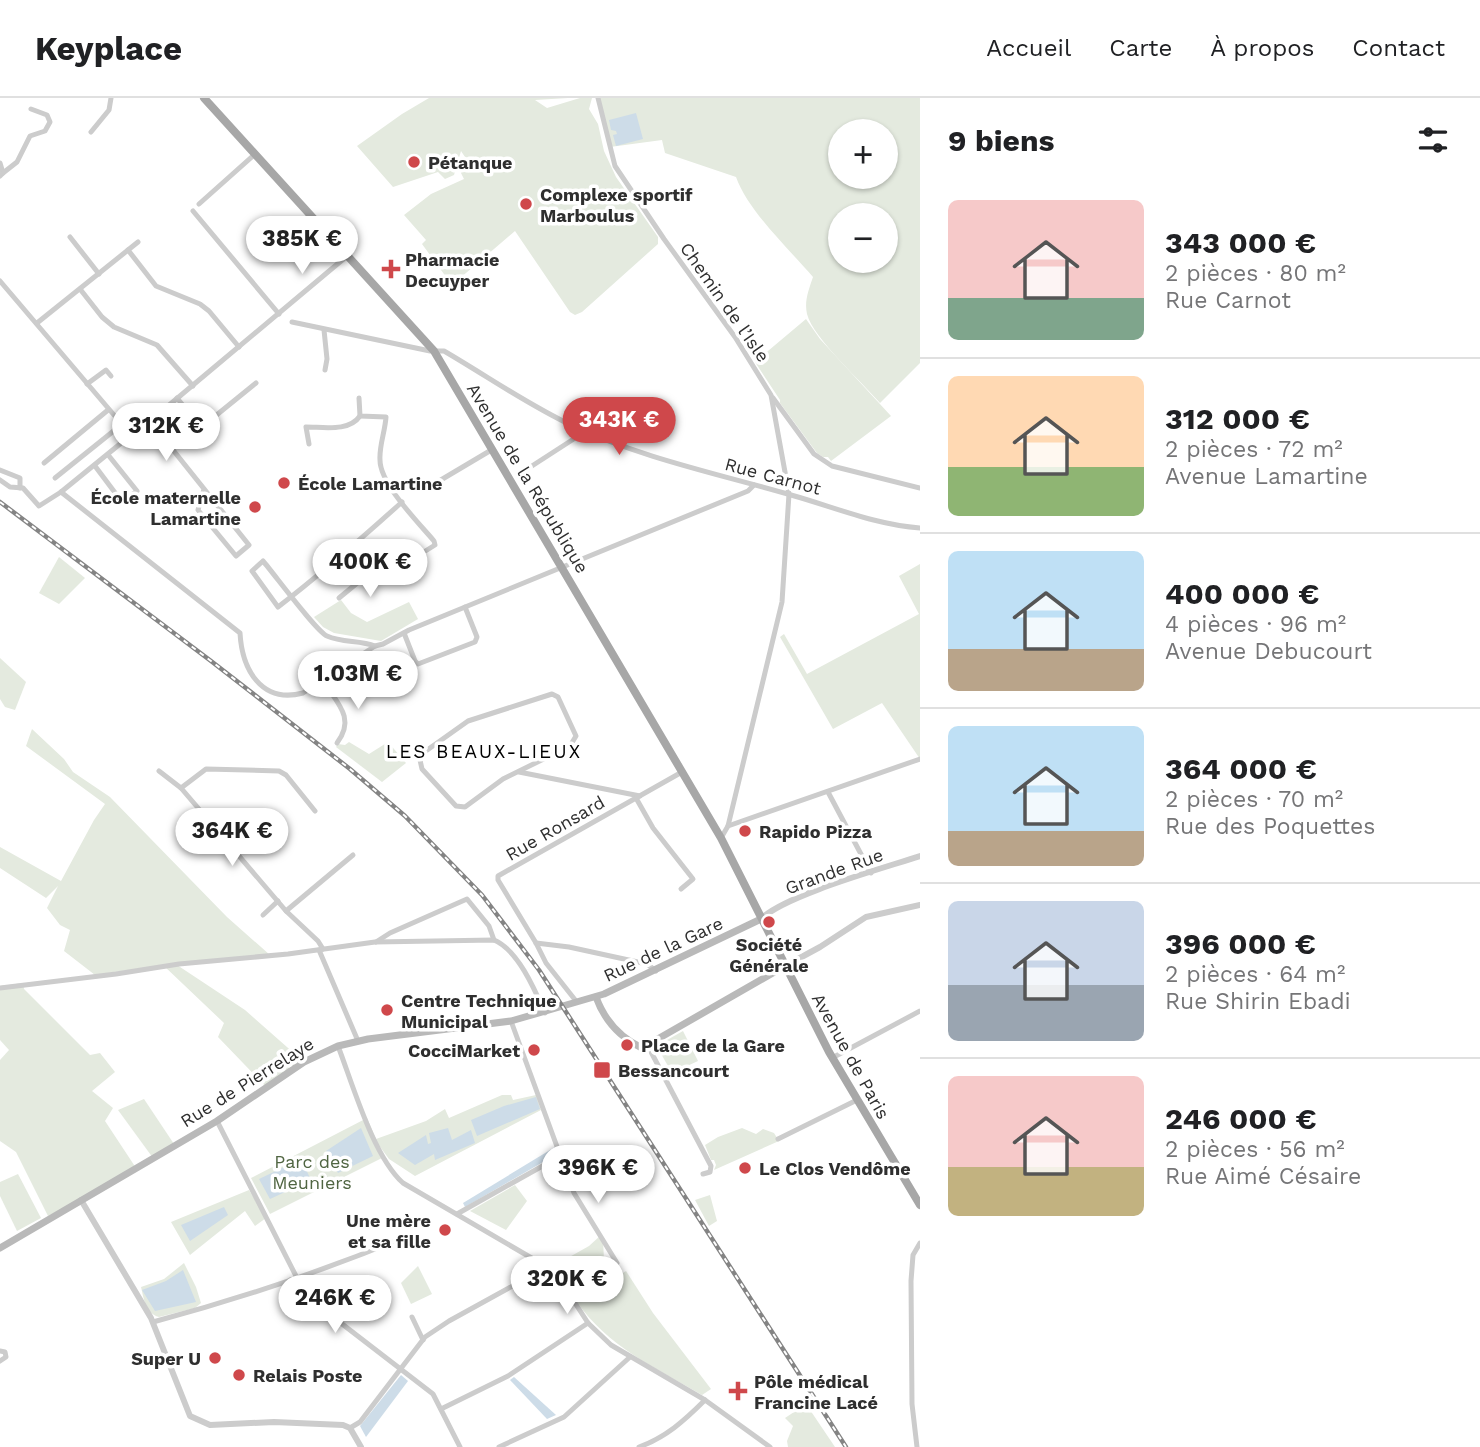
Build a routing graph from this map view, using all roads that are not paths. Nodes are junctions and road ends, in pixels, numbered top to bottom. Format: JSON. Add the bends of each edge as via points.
{"nodes":[{"id":1,"x":111,"y":98,"type":"edge"},
{"id":2,"x":204,"y":98,"type":"edge"},
{"id":3,"x":598,"y":98,"type":"edge"},
{"id":4,"x":31,"y":109,"type":"dead end"},
{"id":5,"x":91,"y":132,"type":"dead end"},
{"id":6,"x":255,"y":154,"type":"junction"},
{"id":7,"x":0,"y":163,"type":"edge"},
{"id":8,"x":2,"y":175,"type":"edge"},
{"id":9,"x":199,"y":204,"type":"dead end"},
{"id":10,"x":193,"y":211,"type":"dead end"},
{"id":11,"x":70,"y":237,"type":"dead end"},
{"id":12,"x":138,"y":243,"type":"dead end"},
{"id":13,"x":128,"y":250,"type":"junction"},
{"id":14,"x":347,"y":256,"type":"junction"},
{"id":15,"x":99,"y":274,"type":"junction"},
{"id":16,"x":0,"y":281,"type":"edge"},
{"id":17,"x":80,"y":289,"type":"junction"},
{"id":18,"x":279,"y":314,"type":"junction"},
{"id":19,"x":292,"y":322,"type":"dead end"},
{"id":20,"x":37,"y":323,"type":"junction"},
{"id":21,"x":324,"y":330,"type":"junction"},
{"id":22,"x":239,"y":347,"type":"junction"},
{"id":23,"x":434,"y":351,"type":"junction"},
{"id":24,"x":450,"y":355,"type":"junction"},
{"id":25,"x":440,"y":360,"type":"junction"},
{"id":26,"x":325,"y":370,"type":"dead end"},
{"id":27,"x":111,"y":376,"type":"dead end"},
{"id":28,"x":256,"y":383,"type":"dead end"},
{"id":29,"x":87,"y":384,"type":"junction"},
{"id":30,"x":192,"y":386,"type":"junction"},
{"id":31,"x":771,"y":395,"type":"junction"},
{"id":32,"x":177,"y":398,"type":"junction"},
{"id":33,"x":359,"y":398,"type":"dead end"},
{"id":34,"x":108,"y":410,"type":"junction"},
{"id":35,"x":360,"y":416,"type":"junction"},
{"id":36,"x":121,"y":425,"type":"junction"},
{"id":37,"x":153,"y":425,"type":"junction"},
{"id":38,"x":586,"y":431,"type":"junction"},
{"id":39,"x":131,"y":435,"type":"junction"},
{"id":40,"x":309,"y":444,"type":"dead end"},
{"id":41,"x":493,"y":449,"type":"junction"},
{"id":42,"x":109,"y":456,"type":"junction"},
{"id":43,"x":44,"y":463,"type":"dead end"},
{"id":44,"x":95,"y":466,"type":"junction"},
{"id":45,"x":0,"y":470,"type":"edge"},
{"id":46,"x":519,"y":475,"type":"dead end"},
{"id":47,"x":55,"y":478,"type":"dead end"},
{"id":48,"x":0,"y":480,"type":"edge"},
{"id":49,"x":754,"y":485,"type":"junction"},
{"id":50,"x":429,"y":487,"type":"dead end"},
{"id":51,"x":20,"y":488,"type":"junction"},
{"id":52,"x":920,"y":488,"type":"edge"},
{"id":53,"x":204,"y":489,"type":"junction"},
{"id":54,"x":61,"y":492,"type":"junction"},
{"id":55,"x":789,"y":494,"type":"junction"},
{"id":56,"x":402,"y":502,"type":"junction"},
{"id":57,"x":920,"y":528,"type":"edge"},
{"id":58,"x":354,"y":546,"type":"junction"},
{"id":59,"x":562,"y":568,"type":"junction"},
{"id":60,"x":373,"y":570,"type":"junction"},
{"id":61,"x":363,"y":578,"type":"junction"},
{"id":62,"x":382,"y":578,"type":"junction"},
{"id":63,"x":293,"y":596,"type":"junction"},
{"id":64,"x":339,"y":598,"type":"dead end"},
{"id":65,"x":466,"y":607,"type":"junction"},
{"id":66,"x":404,"y":633,"type":"junction"},
{"id":67,"x":375,"y":646,"type":"junction"},
{"id":68,"x":323,"y":681,"type":"junction"},
{"id":69,"x":337,"y":743,"type":"dead end"},
{"id":70,"x":920,"y":760,"type":"edge"},
{"id":71,"x":159,"y":771,"type":"dead end"},
{"id":72,"x":519,"y":772,"type":"junction"},
{"id":73,"x":682,"y":772,"type":"junction"},
{"id":74,"x":181,"y":789,"type":"junction"},
{"id":75,"x":828,"y":792,"type":"junction"},
{"id":76,"x":638,"y":797,"type":"junction"},
{"id":77,"x":315,"y":811,"type":"dead end"},
{"id":78,"x":728,"y":826,"type":"junction"},
{"id":79,"x":721,"y":838,"type":"junction"},
{"id":80,"x":353,"y":855,"type":"dead end"},
{"id":81,"x":920,"y":856,"type":"edge"},
{"id":82,"x":871,"y":873,"type":"junction"},
{"id":83,"x":681,"y":889,"type":"dead end"},
{"id":84,"x":278,"y":901,"type":"junction"},
{"id":85,"x":920,"y":905,"type":"edge"},
{"id":86,"x":286,"y":911,"type":"junction"},
{"id":87,"x":263,"y":915,"type":"dead end"},
{"id":88,"x":761,"y":919,"type":"junction"},
{"id":89,"x":495,"y":940,"type":"junction"},
{"id":90,"x":375,"y":942,"type":"junction"},
{"id":91,"x":536,"y":943,"type":"junction"},
{"id":92,"x":321,"y":950,"type":"junction"},
{"id":93,"x":785,"y":966,"type":"junction"},
{"id":94,"x":656,"y":971,"type":"junction"},
{"id":95,"x":0,"y":988,"type":"edge"},
{"id":96,"x":596,"y":997,"type":"junction"},
{"id":97,"x":576,"y":1001,"type":"junction"},
{"id":98,"x":920,"y":1010,"type":"edge"},
{"id":99,"x":545,"y":1013,"type":"junction"},
{"id":100,"x":511,"y":1021,"type":"junction"},
{"id":101,"x":358,"y":1041,"type":"junction"},
{"id":102,"x":651,"y":1044,"type":"junction"},
{"id":103,"x":338,"y":1046,"type":"junction"},
{"id":104,"x":832,"y":1058,"type":"junction"},
{"id":105,"x":853,"y":1102,"type":"junction"},
{"id":106,"x":217,"y":1121,"type":"junction"},
{"id":107,"x":778,"y":1139,"type":"dead end"},
{"id":108,"x":562,"y":1155,"type":"junction"},
{"id":109,"x":702,"y":1174,"type":"dead end"},
{"id":110,"x":81,"y":1200,"type":"junction"},
{"id":111,"x":920,"y":1205,"type":"edge"},
{"id":112,"x":457,"y":1214,"type":"junction"},
{"id":113,"x":405,"y":1237,"type":"dead end"},
{"id":114,"x":920,"y":1243,"type":"edge"},
{"id":115,"x":0,"y":1248,"type":"edge"},
{"id":116,"x":547,"y":1266,"type":"junction"},
{"id":117,"x":298,"y":1278,"type":"junction"},
{"id":118,"x":290,"y":1280,"type":"junction"},
{"id":119,"x":568,"y":1294,"type":"junction"},
{"id":120,"x":412,"y":1317,"type":"dead end"},
{"id":121,"x":153,"y":1322,"type":"junction"},
{"id":122,"x":588,"y":1323,"type":"junction"},
{"id":123,"x":422,"y":1340,"type":"junction"},
{"id":124,"x":0,"y":1351,"type":"edge"},
{"id":125,"x":629,"y":1357,"type":"junction"},
{"id":126,"x":0,"y":1361,"type":"edge"},
{"id":127,"x":400,"y":1369,"type":"junction"},
{"id":128,"x":705,"y":1400,"type":"junction"},
{"id":129,"x":441,"y":1409,"type":"junction"},
{"id":130,"x":350,"y":1427,"type":"junction"},
{"id":131,"x":649,"y":1445,"type":"edge"},
{"id":132,"x":361,"y":1447,"type":"edge"},
{"id":133,"x":460,"y":1447,"type":"edge"},
{"id":134,"x":499,"y":1447,"type":"edge"},
{"id":135,"x":639,"y":1447,"type":"edge"},
{"id":136,"x":771,"y":1447,"type":"edge"},
{"id":137,"x":917,"y":1447,"type":"edge"}],
"edges":[{"from":1,"to":5,"type":"street","via":[[109,110]]},
{"from":2,"to":6,"type":"main road","name":"Avenue de la République"},
{"from":3,"to":31,"type":"street","name":"Chemin de l’Isle","via":[[615,166]]},
{"from":4,"to":8,"type":"street","via":[[47,115],[50,122],[45,131],[30,136],[17,162]]},
{"from":6,"to":9,"type":"street"},
{"from":6,"to":14,"type":"main road","name":"Avenue de la République"},
{"from":7,"to":8,"type":"street"},
{"from":10,"to":18,"type":"street"},
{"from":11,"to":15,"type":"street"},
{"from":12,"to":13,"type":"street"},
{"from":13,"to":15,"type":"street"},
{"from":13,"to":22,"type":"street","via":[[156,286],[200,304]]},
{"from":14,"to":18,"type":"street"},
{"from":14,"to":23,"type":"main road","name":"Avenue de la République"},
{"from":15,"to":17,"type":"street"},
{"from":16,"to":20,"type":"street"},
{"from":17,"to":20,"type":"street"},
{"from":17,"to":30,"type":"street","via":[[114,327],[157,345]]},
{"from":18,"to":22,"type":"street"},
{"from":19,"to":21,"type":"street","name":"Rue Carnot"},
{"from":20,"to":29,"type":"street"},
{"from":21,"to":23,"type":"street","name":"Rue Carnot"},
{"from":21,"to":26,"type":"street"},
{"from":22,"to":30,"type":"street"},
{"from":23,"to":24,"type":"street","name":"Rue Carnot"},
{"from":23,"to":25,"type":"main road","name":"Avenue de la République"},
{"from":24,"to":25,"type":"street"},
{"from":24,"to":38,"type":"street","name":"Rue Carnot"},
{"from":25,"to":41,"type":"main road","name":"Avenue de la République"},
{"from":27,"to":29,"type":"street","via":[[106,370]]},
{"from":28,"to":32,"type":"street","via":[[204,426]]},
{"from":29,"to":34,"type":"street"},
{"from":30,"to":32,"type":"street"},
{"from":31,"to":52,"type":"street","via":[[814,454],[832,466]]},
{"from":31,"to":55,"type":"street","name":"Chemin de l’Isle"},
{"from":32,"to":37,"type":"street"},
{"from":33,"to":35,"type":"street"},
{"from":34,"to":36,"type":"street"},
{"from":34,"to":43,"type":"street"},
{"from":35,"to":40,"type":"street","via":[[347,426],[306,427]]},
{"from":35,"to":56,"type":"street","via":[[386,417],[380,450],[382,475]]},
{"from":36,"to":39,"type":"street"},
{"from":36,"to":47,"type":"street"},
{"from":37,"to":39,"type":"street","via":[[141,435]]},
{"from":37,"to":53,"type":"street"},
{"from":38,"to":46,"type":"street"},
{"from":38,"to":49,"type":"street","name":"Rue Carnot"},
{"from":39,"to":42,"type":"street"},
{"from":41,"to":50,"type":"street"},
{"from":41,"to":59,"type":"main road","name":"Avenue de la République"},
{"from":42,"to":44,"type":"street"},
{"from":42,"to":44,"type":"street","via":[[137,491],[122,502]]},
{"from":44,"to":54,"type":"street"},
{"from":45,"to":51,"type":"street","via":[[20,478]]},
{"from":48,"to":51,"type":"street"},
{"from":49,"to":55,"type":"street","name":"Rue Carnot"},
{"from":49,"to":59,"type":"street"},
{"from":51,"to":54,"type":"street","via":[[39,506]]},
{"from":53,"to":53,"type":"street","via":[[250,545],[236,556],[198,510]]},
{"from":54,"to":68,"type":"street","via":[[240,633],[241,653],[250,675],[271,692],[291,696]]},
{"from":55,"to":57,"type":"street","name":"Rue Carnot","via":[[898,526]]},
{"from":55,"to":78,"type":"street","name":"Chemin de l’Isle","via":[[782,602]]},
{"from":56,"to":58,"type":"street"},
{"from":56,"to":62,"type":"street","via":[[435,545]]},
{"from":58,"to":60,"type":"street"},
{"from":58,"to":63,"type":"street"},
{"from":59,"to":65,"type":"street"},
{"from":59,"to":73,"type":"main road","name":"Avenue de la République"},
{"from":60,"to":61,"type":"street"},
{"from":60,"to":62,"type":"street"},
{"from":61,"to":62,"type":"street","via":[[370,586]]},
{"from":61,"to":64,"type":"street"},
{"from":63,"to":63,"type":"street","via":[[278,607],[252,571],[263,561]]},
{"from":63,"to":67,"type":"street","via":[[321,633]]},
{"from":65,"to":66,"type":"street"},
{"from":65,"to":66,"type":"street","via":[[475,642],[418,664]]},
{"from":66,"to":67,"type":"street"},
{"from":67,"to":68,"type":"street"},
{"from":68,"to":69,"type":"street","via":[[346,716],[346,729]]},
{"from":70,"to":75,"type":"street"},
{"from":71,"to":74,"type":"street"},
{"from":72,"to":72,"type":"street","via":[[570,746],[576,736],[558,697],[552,694],[468,721],[423,753],[420,760],[422,769],[456,806],[465,807]]},
{"from":72,"to":76,"type":"street"},
{"from":73,"to":76,"type":"street","name":"Rue Ronsard"},
{"from":73,"to":79,"type":"main road","name":"Avenue de la République"},
{"from":74,"to":77,"type":"street","via":[[206,769],[279,771]]},
{"from":74,"to":84,"type":"street"},
{"from":75,"to":78,"type":"street"},
{"from":75,"to":82,"type":"street"},
{"from":76,"to":83,"type":"street","via":[[653,828],[693,878]]},
{"from":76,"to":91,"type":"street","name":"Rue Ronsard","via":[[498,876]]},
{"from":78,"to":79,"type":"street","name":"Chemin de l’Isle"},
{"from":79,"to":88,"type":"main road","name":"Avenue de la République"},
{"from":80,"to":86,"type":"street"},
{"from":81,"to":82,"type":"street","name":"Grande Rue"},
{"from":82,"to":88,"type":"street","name":"Grande Rue","via":[[793,901]]},
{"from":84,"to":86,"type":"street"},
{"from":84,"to":87,"type":"street"},
{"from":85,"to":93,"type":"street","via":[[866,917]]},
{"from":86,"to":92,"type":"street","via":[[318,941]]},
{"from":88,"to":93,"type":"main road","name":"Avenue de Paris"},
{"from":88,"to":94,"type":"main road","name":"Rue de la Gare"},
{"from":89,"to":90,"type":"street"},
{"from":89,"to":90,"type":"street","via":[[467,899]]},
{"from":89,"to":99,"type":"street","via":[[512,953]]},
{"from":90,"to":92,"type":"street"},
{"from":91,"to":94,"type":"street","via":[[647,964]]},
{"from":91,"to":97,"type":"street","name":"Rue Ronsard"},
{"from":92,"to":95,"type":"street"},
{"from":92,"to":101,"type":"street"},
{"from":93,"to":102,"type":"main road"},
{"from":93,"to":104,"type":"main road","name":"Avenue de Paris"},
{"from":94,"to":96,"type":"main road","name":"Rue de la Gare"},
{"from":96,"to":97,"type":"main road","name":"Rue de la Gare"},
{"from":96,"to":102,"type":"main road","via":[[610,1025],[638,1047]]},
{"from":97,"to":99,"type":"main road","name":"Rue de Pierrelaye"},
{"from":98,"to":104,"type":"street"},
{"from":99,"to":100,"type":"main road","name":"Rue de Pierrelaye"},
{"from":100,"to":101,"type":"main road","name":"Rue de Pierrelaye"},
{"from":100,"to":108,"type":"street"},
{"from":101,"to":103,"type":"main road","name":"Rue de Pierrelaye"},
{"from":102,"to":109,"type":"street","via":[[650,1050],[711,1167]]},
{"from":103,"to":106,"type":"main road","name":"Rue de Pierrelaye","via":[[304,1062]]},
{"from":103,"to":112,"type":"street","via":[[392,1173]]},
{"from":104,"to":105,"type":"main road","name":"Avenue de Paris"},
{"from":105,"to":107,"type":"street"},
{"from":105,"to":111,"type":"main road","name":"Avenue de Paris"},
{"from":106,"to":110,"type":"main road","name":"Rue de Pierrelaye"},
{"from":106,"to":117,"type":"street"},
{"from":108,"to":112,"type":"street"},
{"from":108,"to":119,"type":"street","via":[[574,1194],[617,1263]]},
{"from":110,"to":115,"type":"main road","name":"Rue de Pierrelaye"},
{"from":110,"to":121,"type":"street"},
{"from":112,"to":116,"type":"street"},
{"from":113,"to":117,"type":"street"},
{"from":114,"to":137,"type":"street","via":[[913,1255],[911,1281]]},
{"from":116,"to":119,"type":"street"},
{"from":116,"to":123,"type":"street"},
{"from":117,"to":118,"type":"street"},
{"from":118,"to":121,"type":"street"},
{"from":118,"to":127,"type":"street"},
{"from":119,"to":122,"type":"street"},
{"from":120,"to":123,"type":"street"},
{"from":121,"to":130,"type":"street","via":[[195,1420],[210,1425],[292,1422]]},
{"from":122,"to":125,"type":"street"},
{"from":122,"to":129,"type":"street","via":[[508,1376]]},
{"from":123,"to":127,"type":"street"},
{"from":124,"to":126,"type":"street","via":[[6,1357]]},
{"from":125,"to":128,"type":"street"},
{"from":125,"to":134,"type":"street","via":[[564,1417]]},
{"from":127,"to":129,"type":"street","via":[[433,1394]]},
{"from":127,"to":130,"type":"street","via":[[360,1422]]},
{"from":128,"to":131,"type":"street"},
{"from":128,"to":136,"type":"street"},
{"from":129,"to":133,"type":"street"},
{"from":130,"to":132,"type":"street"},
{"from":131,"to":135,"type":"street"}]}
